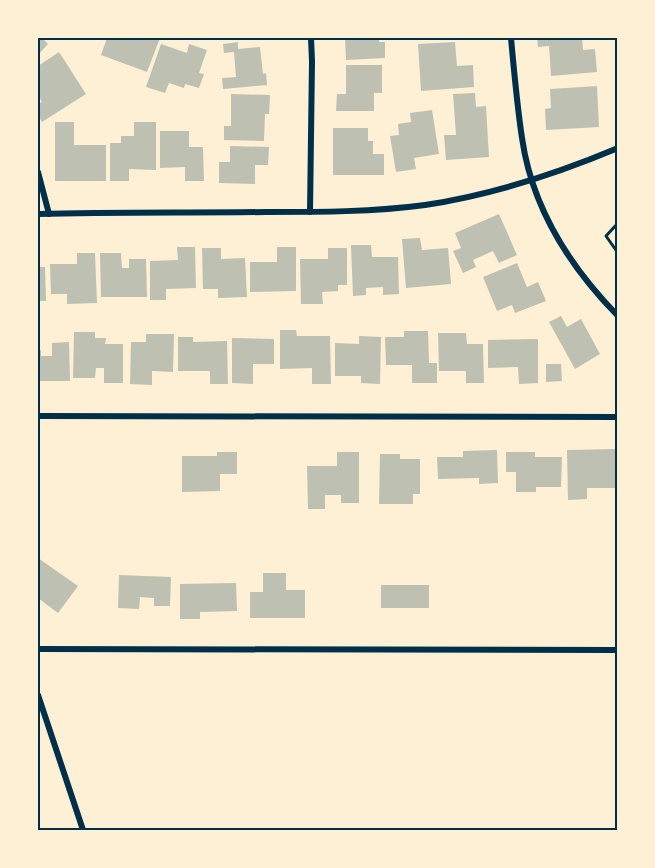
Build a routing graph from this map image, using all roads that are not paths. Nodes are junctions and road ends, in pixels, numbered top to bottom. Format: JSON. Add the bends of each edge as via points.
{"nodes":[{"id":1,"x":310,"y":38,"type":"edge"},
{"id":2,"x":511,"y":38,"type":"edge"},
{"id":3,"x":618,"y":148,"type":"edge"},
{"id":4,"x":38,"y":172,"type":"edge"},
{"id":5,"x":532,"y":181,"type":"junction"},
{"id":6,"x":310,"y":212,"type":"junction"},
{"id":7,"x":38,"y":214,"type":"edge"},
{"id":8,"x":49,"y":214,"type":"junction"},
{"id":9,"x":618,"y":316,"type":"edge"},
{"id":10,"x":38,"y":416,"type":"edge"},
{"id":11,"x":618,"y":417,"type":"edge"},
{"id":12,"x":38,"y":649,"type":"edge"},
{"id":13,"x":618,"y":650,"type":"edge"},
{"id":14,"x":38,"y":695,"type":"edge"},
{"id":15,"x":83,"y":831,"type":"edge"}],
"edges":[{"from":1,"to":6,"type":"street"},
{"from":2,"to":5,"type":"street","via":[[522,139]]},
{"from":3,"to":5,"type":"street"},
{"from":4,"to":8,"type":"street"},
{"from":5,"to":6,"type":"street","via":[[426,205]]},
{"from":5,"to":9,"type":"street","via":[[549,224],[567,255]]},
{"from":6,"to":8,"type":"street"},
{"from":7,"to":8,"type":"street"},
{"from":10,"to":11,"type":"street"},
{"from":12,"to":13,"type":"street"},
{"from":14,"to":15,"type":"street"}]}
